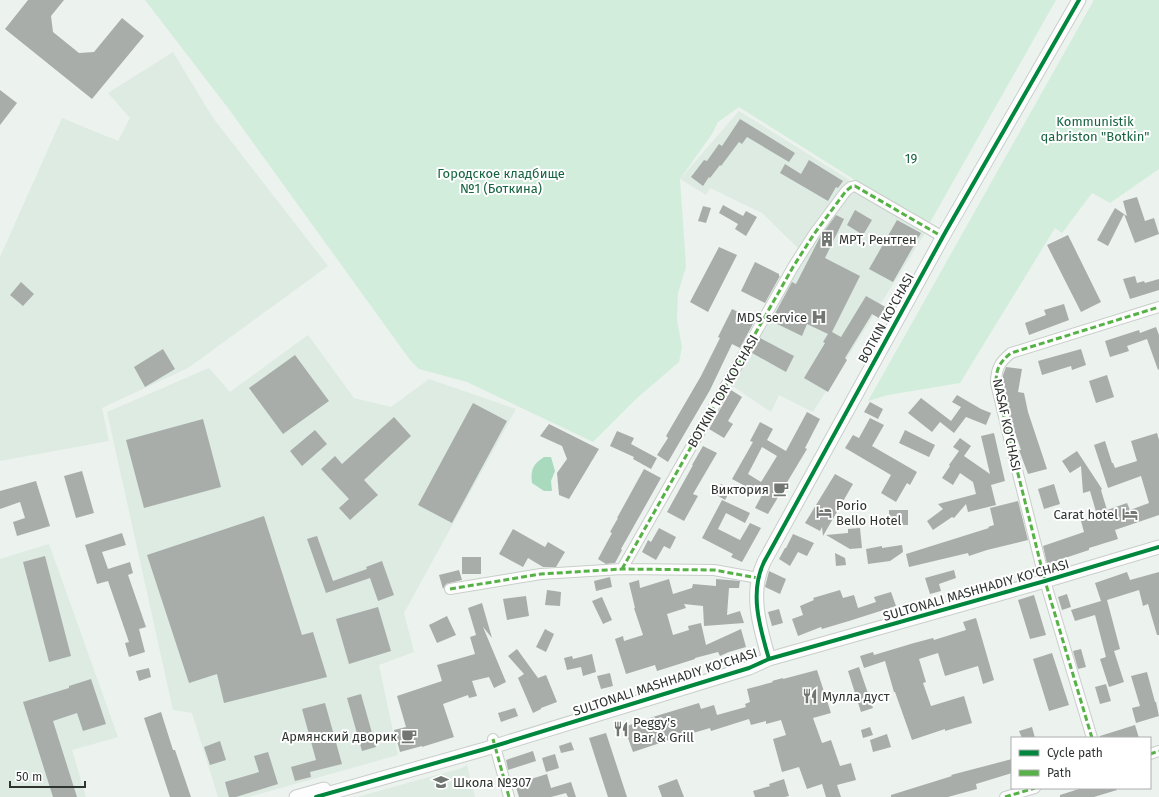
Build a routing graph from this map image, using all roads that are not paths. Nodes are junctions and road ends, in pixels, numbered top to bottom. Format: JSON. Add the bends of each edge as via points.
{"nodes":[{"id":1,"x":1079,"y":0,"type":"edge"},
{"id":2,"x":942,"y":237,"type":"junction"},
{"id":3,"x":1159,"y":307,"type":"edge"},
{"id":4,"x":1159,"y":547,"type":"edge"},
{"id":5,"x":622,"y":568,"type":"junction"},
{"id":6,"x":758,"y":578,"type":"junction"},
{"id":7,"x":1045,"y":581,"type":"junction"},
{"id":8,"x":450,"y":589,"type":"dead end"},
{"id":9,"x":768,"y":659,"type":"junction"},
{"id":10,"x":1092,"y":737,"type":"edge"},
{"id":11,"x":494,"y":742,"type":"junction"},
{"id":12,"x":1031,"y":789,"type":"edge"},
{"id":13,"x":296,"y":797,"type":"edge"},
{"id":14,"x":316,"y":797,"type":"edge"},
{"id":15,"x":509,"y":797,"type":"edge"},
{"id":16,"x":1005,"y":797,"type":"edge"}],
"edges":[{"from":1,"to":2,"type":"street","name":"BOTKIN KO'CHASI"},
{"from":2,"to":5,"type":"street","name":"BOTKIN TOR KO'CHASI","via":[[854,186],[846,191],[793,267]]},
{"from":2,"to":6,"type":"street","name":"BOTKIN KO'CHASI","via":[[768,555]]},
{"from":3,"to":7,"type":"street","name":"NASAF KO'CHASI","via":[[1011,353],[1002,361],[996,373],[996,383]]},
{"from":4,"to":7,"type":"street","name":"SULTONALI MASHHADIY KO'CHASI"},
{"from":5,"to":6,"type":"street","via":[[714,570]]},
{"from":5,"to":8,"type":"street","via":[[541,574]]},
{"from":6,"to":9,"type":"street","name":"BOTKIN KO'CHASI","via":[[757,612]]},
{"from":7,"to":9,"type":"street","name":"SULTONALI MASHHADIY KO'CHASI"},
{"from":7,"to":10,"type":"street"},
{"from":9,"to":11,"type":"street","name":"SULTONALI MASHHADIY KO'CHASI","via":[[749,668]]},
{"from":11,"to":13,"type":"street","name":"SULTONALI MASHHADIY KO'CHASI"},
{"from":11,"to":14,"type":"street","name":"SULTONALI MASHHADIY KO'CHASI"},
{"from":11,"to":15,"type":"street"},
{"from":12,"to":16,"type":"street"}]}
